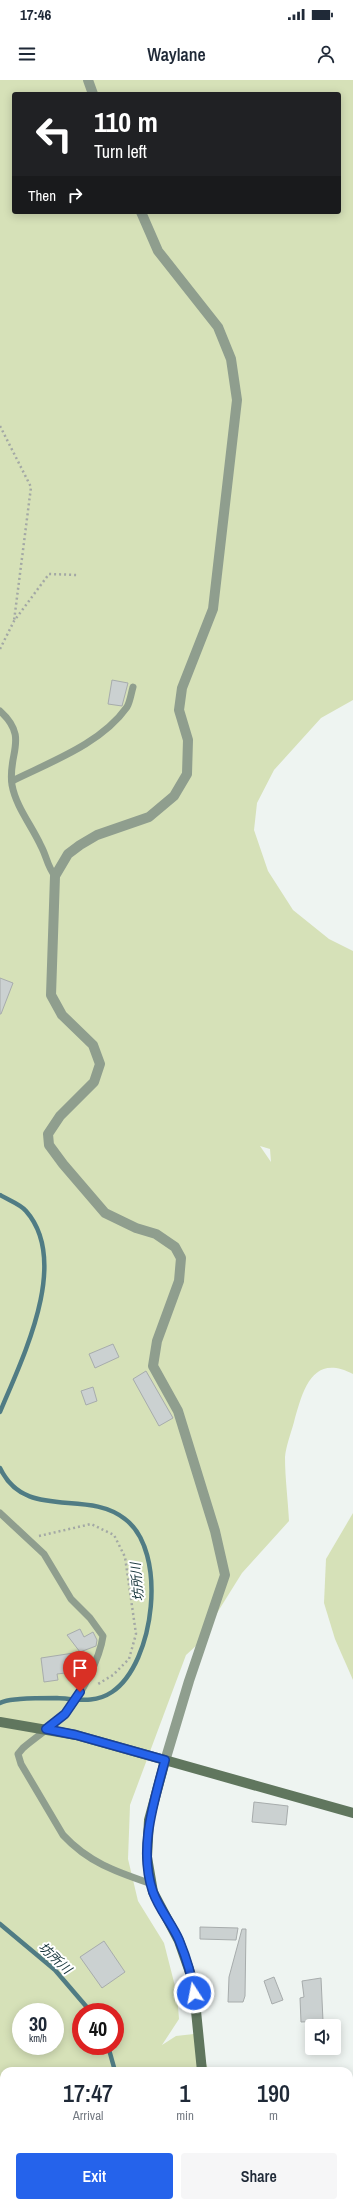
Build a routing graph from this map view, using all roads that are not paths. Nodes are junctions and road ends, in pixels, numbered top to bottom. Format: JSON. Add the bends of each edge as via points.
{"nodes":[{"id":1,"x":88,"y":80,"type":"edge"},
{"id":2,"x":92,"y":92,"type":"edge"},
{"id":3,"x":142,"y":214,"type":"edge"},
{"id":4,"x":133,"y":687,"type":"dead end"},
{"id":5,"x":0,"y":711,"type":"edge"},
{"id":6,"x":12,"y":781,"type":"junction"},
{"id":7,"x":55,"y":876,"type":"junction"},
{"id":8,"x":0,"y":1513,"type":"edge"},
{"id":9,"x":0,"y":1722,"type":"edge"},
{"id":10,"x":46,"y":1729,"type":"junction"},
{"id":11,"x":165,"y":1760,"type":"junction"},
{"id":12,"x":353,"y":1813,"type":"edge"},
{"id":13,"x":152,"y":1884,"type":"junction"},
{"id":14,"x":202,"y":2067,"type":"edge"}],
"edges":[{"from":1,"to":2,"type":"street"},
{"from":3,"to":7,"type":"street","via":[[158,251],[218,327],[231,359],[237,400],[213,609],[182,688],[179,710],[188,740],[187,774],[177,791],[149,817],[97,835],[68,854]]},
{"from":4,"to":6,"type":"lane","via":[[128,706],[111,725],[90,741]]},
{"from":5,"to":6,"type":"lane","via":[[10,722],[17,739]]},
{"from":6,"to":7,"type":"lane","via":[[17,801],[42,847],[48,868]]},
{"from":7,"to":11,"type":"street","via":[[51,996],[62,1015],[93,1045],[100,1064],[94,1082],[60,1116],[48,1134],[49,1145],[105,1213],[136,1228],[156,1234],[175,1247],[181,1258],[179,1281],[157,1341],[153,1366],[178,1411],[215,1531],[225,1575]]},
{"from":8,"to":10,"type":"lane","via":[[44,1554],[71,1600],[90,1618],[103,1636],[98,1657],[73,1704]]},
{"from":9,"to":10,"type":"street"},
{"from":10,"to":11,"type":"street"},
{"from":10,"to":13,"type":"lane","via":[[18,1754],[21,1764],[63,1835],[79,1850],[106,1868]]},
{"from":11,"to":12,"type":"street"},
{"from":11,"to":13,"type":"street","via":[[150,1820],[147,1857]]},
{"from":13,"to":14,"type":"street","via":[[153,1892],[179,1941],[192,1981]]}]}
